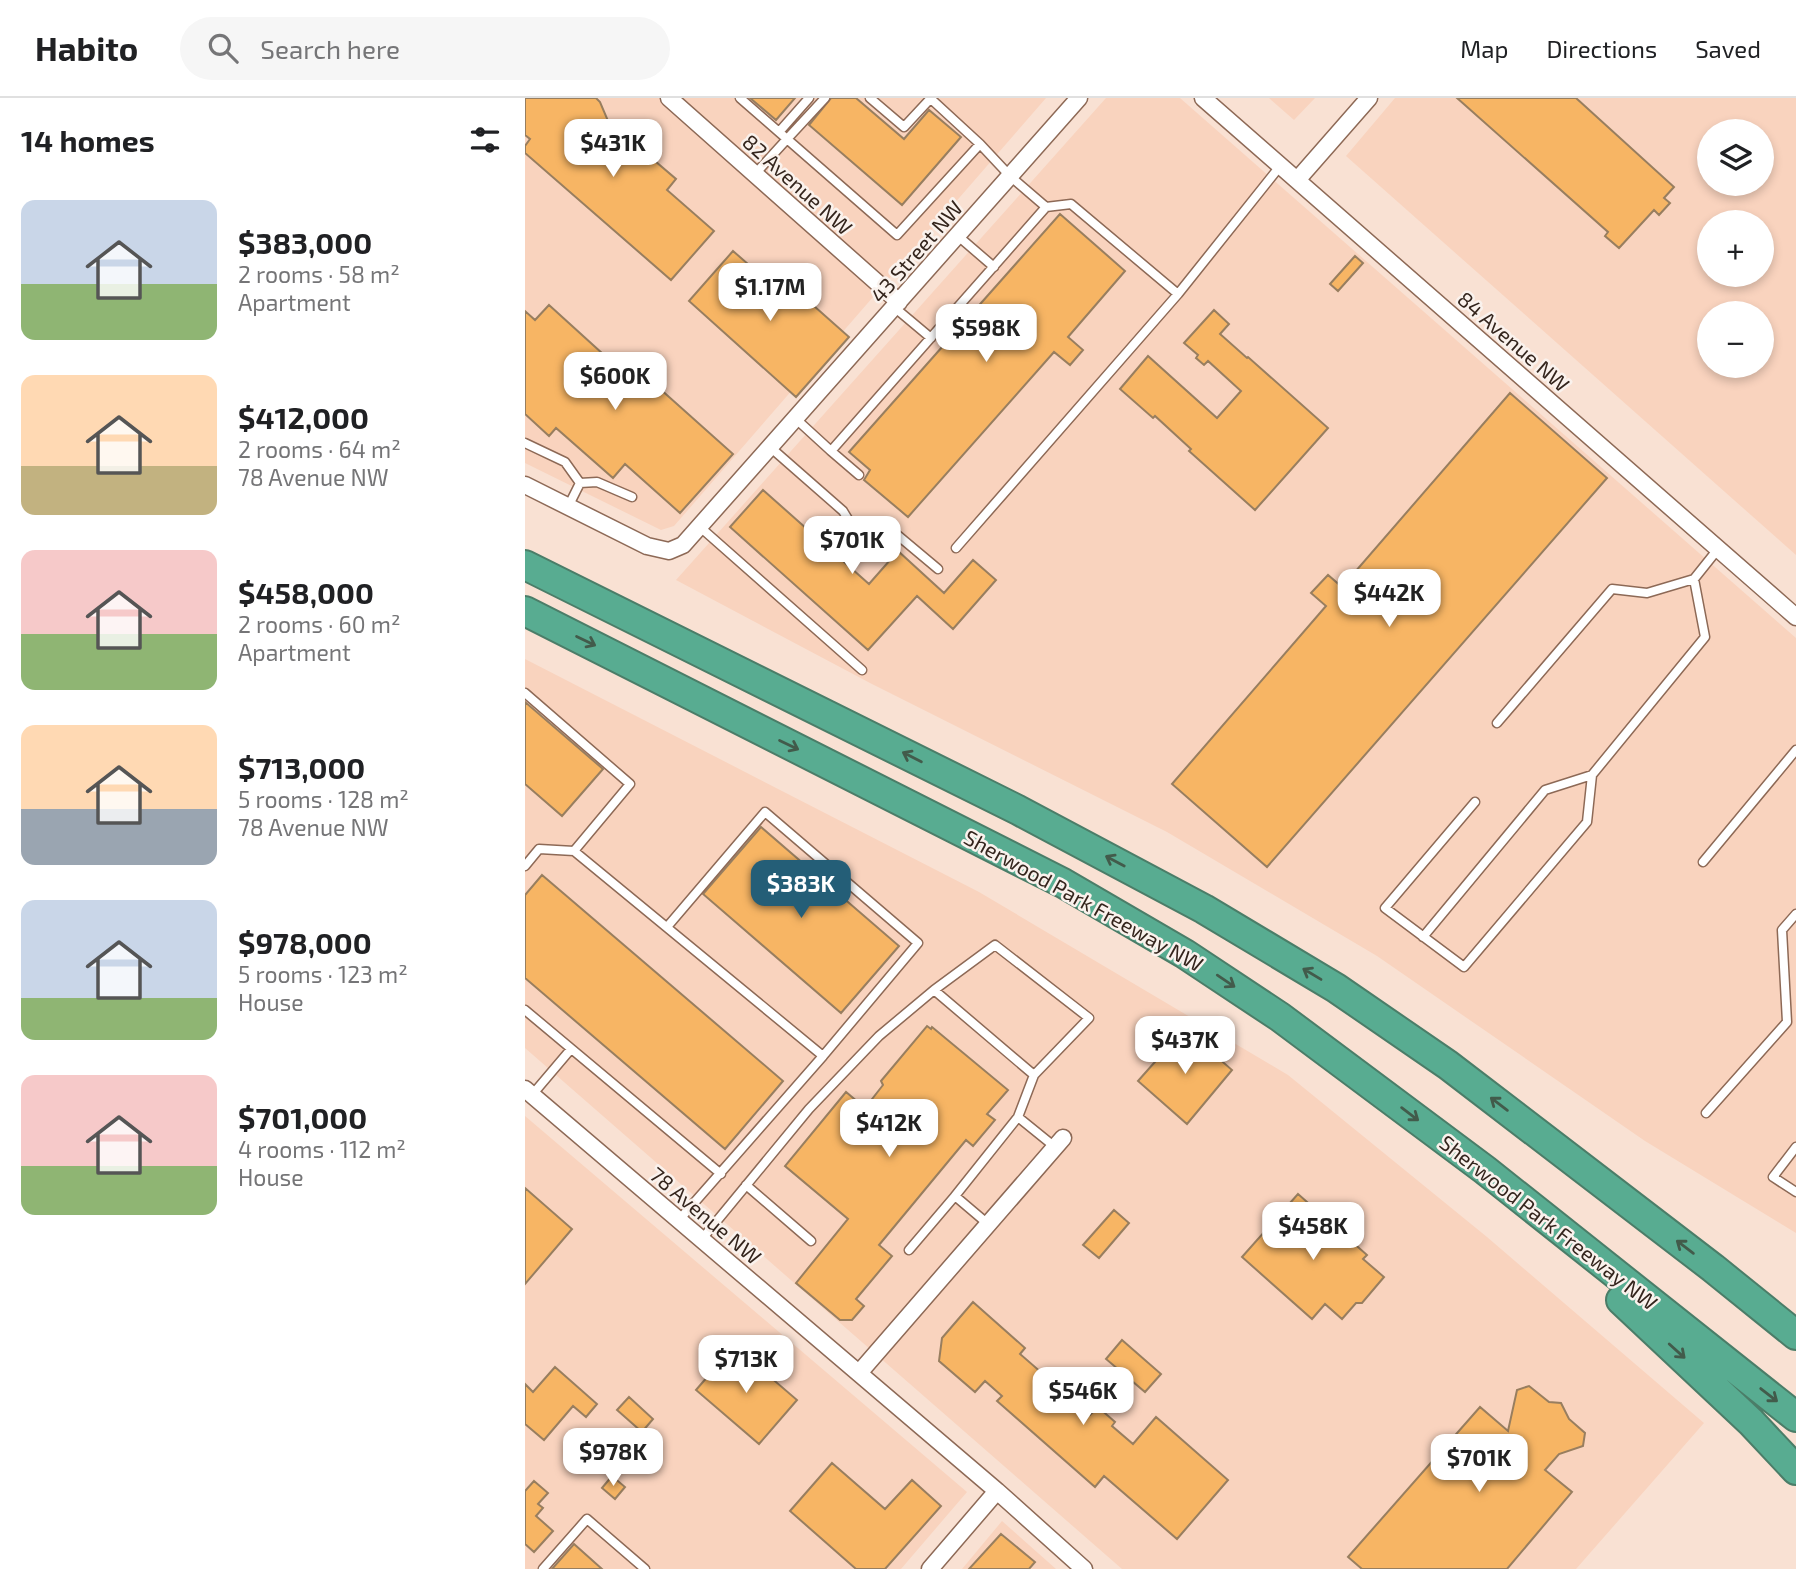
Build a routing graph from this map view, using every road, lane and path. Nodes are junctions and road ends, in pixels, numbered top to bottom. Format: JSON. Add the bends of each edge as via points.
{"nodes":[{"id":1,"x":669,"y":98,"type":"edge"},
{"id":2,"x":740,"y":98,"type":"edge"},
{"id":3,"x":809,"y":98,"type":"edge"},
{"id":4,"x":825,"y":98,"type":"edge"},
{"id":5,"x":870,"y":98,"type":"edge"},
{"id":6,"x":930,"y":98,"type":"edge"},
{"id":7,"x":1079,"y":98,"type":"edge"},
{"id":8,"x":1203,"y":98,"type":"edge"},
{"id":9,"x":1369,"y":98,"type":"edge"},
{"id":10,"x":779,"y":132,"type":"junction"},
{"id":11,"x":787,"y":139,"type":"junction"},
{"id":12,"x":980,"y":144,"type":"junction"},
{"id":13,"x":1281,"y":164,"type":"junction"},
{"id":14,"x":755,"y":174,"type":"junction"},
{"id":15,"x":1010,"y":176,"type":"junction"},
{"id":16,"x":1298,"y":179,"type":"junction"},
{"id":17,"x":1047,"y":207,"type":"junction"},
{"id":18,"x":958,"y":236,"type":"junction"},
{"id":19,"x":993,"y":267,"type":"junction"},
{"id":20,"x":1178,"y":294,"type":"junction"},
{"id":21,"x":897,"y":304,"type":"junction"},
{"id":22,"x":931,"y":338,"type":"junction"},
{"id":23,"x":796,"y":419,"type":"junction"},
{"id":24,"x":525,"y":443,"type":"edge"},
{"id":25,"x":770,"y":447,"type":"junction"},
{"id":26,"x":831,"y":451,"type":"junction"},
{"id":27,"x":859,"y":475,"type":"dead end"},
{"id":28,"x":580,"y":483,"type":"junction"},
{"id":29,"x":525,"y":485,"type":"edge"},
{"id":30,"x":632,"y":496,"type":"dead end"},
{"id":31,"x":568,"y":507,"type":"junction"},
{"id":32,"x":700,"y":527,"type":"junction"},
{"id":33,"x":956,"y":548,"type":"dead end"},
{"id":34,"x":1718,"y":549,"type":"junction"},
{"id":35,"x":525,"y":565,"type":"edge"},
{"id":36,"x":938,"y":569,"type":"dead end"},
{"id":37,"x":1694,"y":579,"type":"junction"},
{"id":38,"x":525,"y":611,"type":"edge"},
{"id":39,"x":1796,"y":617,"type":"edge"},
{"id":40,"x":862,"y":670,"type":"dead end"},
{"id":41,"x":525,"y":693,"type":"edge"},
{"id":42,"x":1497,"y":723,"type":"dead end"},
{"id":43,"x":1796,"y":750,"type":"edge"},
{"id":44,"x":1592,"y":775,"type":"junction"},
{"id":45,"x":1475,"y":802,"type":"dead end"},
{"id":46,"x":574,"y":851,"type":"junction"},
{"id":47,"x":1703,"y":862,"type":"dead end"},
{"id":48,"x":525,"y":866,"type":"edge"},
{"id":49,"x":1796,"y":914,"type":"edge"},
{"id":50,"x":667,"y":927,"type":"junction"},
{"id":51,"x":1423,"y":937,"type":"junction"},
{"id":52,"x":934,"y":990,"type":"junction"},
{"id":53,"x":525,"y":1010,"type":"edge"},
{"id":54,"x":571,"y":1049,"type":"junction"},
{"id":55,"x":823,"y":1056,"type":"junction"},
{"id":56,"x":1034,"y":1075,"type":"junction"},
{"id":57,"x":529,"y":1092,"type":"edge"},
{"id":58,"x":1706,"y":1113,"type":"dead end"},
{"id":59,"x":1018,"y":1117,"type":"junction"},
{"id":60,"x":1059,"y":1142,"type":"joint"},
{"id":61,"x":1796,"y":1147,"type":"edge"},
{"id":62,"x":1485,"y":1170,"type":"junction"},
{"id":63,"x":721,"y":1174,"type":"junction"},
{"id":64,"x":746,"y":1185,"type":"junction"},
{"id":65,"x":1796,"y":1192,"type":"edge"},
{"id":66,"x":955,"y":1196,"type":"junction"},
{"id":67,"x":679,"y":1220,"type":"junction"},
{"id":68,"x":988,"y":1224,"type":"junction"},
{"id":69,"x":702,"y":1239,"type":"junction"},
{"id":70,"x":811,"y":1241,"type":"dead end"},
{"id":71,"x":909,"y":1250,"type":"dead end"},
{"id":72,"x":1713,"y":1268,"type":"junction"},
{"id":73,"x":1796,"y":1318,"type":"edge"},
{"id":74,"x":1796,"y":1335,"type":"edge"},
{"id":75,"x":859,"y":1373,"type":"junction"},
{"id":76,"x":1796,"y":1417,"type":"edge"},
{"id":77,"x":1796,"y":1469,"type":"edge"},
{"id":78,"x":997,"y":1491,"type":"junction"},
{"id":79,"x":543,"y":1569,"type":"edge"},
{"id":80,"x":645,"y":1569,"type":"edge"},
{"id":81,"x":930,"y":1569,"type":"edge"},
{"id":82,"x":1083,"y":1569,"type":"edge"}],
"edges":[{"from":1,"to":14,"type":"street","name":"82 Avenue NW"},
{"from":2,"to":10,"type":"lane"},
{"from":3,"to":10,"type":"lane"},
{"from":4,"to":11,"type":"lane"},
{"from":5,"to":6,"type":"lane","via":[[904,127]]},
{"from":6,"to":12,"type":"lane"},
{"from":7,"to":15,"type":"street","name":"43 Street NW"},
{"from":8,"to":13,"type":"street","name":"84 Avenue NW"},
{"from":9,"to":16,"type":"street"},
{"from":10,"to":11,"type":"lane"},
{"from":11,"to":12,"type":"lane","via":[[897,235]]},
{"from":11,"to":14,"type":"lane"},
{"from":12,"to":15,"type":"lane"},
{"from":13,"to":16,"type":"street","name":"84 Avenue NW"},
{"from":13,"to":20,"type":"lane"},
{"from":14,"to":21,"type":"street","name":"82 Avenue NW"},
{"from":15,"to":17,"type":"lane"},
{"from":15,"to":18,"type":"street","name":"43 Street NW"},
{"from":16,"to":34,"type":"street","name":"84 Avenue NW"},
{"from":17,"to":19,"type":"lane"},
{"from":17,"to":20,"type":"lane","via":[[1071,204]]},
{"from":18,"to":19,"type":"lane"},
{"from":18,"to":21,"type":"street","name":"43 Street NW"},
{"from":19,"to":22,"type":"lane"},
{"from":20,"to":33,"type":"lane"},
{"from":21,"to":22,"type":"lane"},
{"from":21,"to":23,"type":"street","name":"43 Street NW"},
{"from":22,"to":26,"type":"lane"},
{"from":23,"to":25,"type":"street","name":"43 Street NW"},
{"from":23,"to":26,"type":"lane"},
{"from":24,"to":28,"type":"lane","via":[[565,462]]},
{"from":25,"to":32,"type":"street","name":"43 Street NW"},
{"from":25,"to":36,"type":"lane","via":[[843,511],[857,534],[878,552],[895,533]]},
{"from":26,"to":27,"type":"lane"},
{"from":28,"to":30,"type":"lane","via":[[597,482]]},
{"from":28,"to":31,"type":"lane"},
{"from":29,"to":31,"type":"street"},
{"from":31,"to":32,"type":"street","name":"43 Street NW","via":[[647,546],[669,551],[683,545]]},
{"from":32,"to":40,"type":"lane"},
{"from":34,"to":37,"type":"lane"},
{"from":34,"to":39,"type":"street","name":"84 Avenue NW"},
{"from":72,"to":35,"type":"highway","one_way":true,"via":[[1448,1065],[1336,988],[1204,909],[1018,810]]},
{"from":37,"to":42,"type":"lane","via":[[1647,593],[1612,589]]},
{"from":37,"to":44,"type":"lane","via":[[1705,637]]},
{"from":38,"to":62,"type":"highway","name":"Sherwood Park Freeway NW","one_way":true,"via":[[1122,916],[1280,1017]]},
{"from":41,"to":46,"type":"lane","via":[[630,784]]},
{"from":43,"to":47,"type":"lane"},
{"from":44,"to":51,"type":"lane","via":[[1545,790]]},
{"from":44,"to":51,"type":"lane","via":[[1587,822],[1464,967]]},
{"from":45,"to":51,"type":"lane","via":[[1385,908]]},
{"from":46,"to":48,"type":"lane","via":[[539,849]]},
{"from":46,"to":50,"type":"lane"},
{"from":49,"to":58,"type":"lane","via":[[1782,930],[1787,1022]]},
{"from":50,"to":55,"type":"lane"},
{"from":50,"to":55,"type":"lane","via":[[765,812],[918,943]]},
{"from":52,"to":56,"type":"lane"},
{"from":52,"to":56,"type":"lane","via":[[995,945],[1089,1018]]},
{"from":52,"to":64,"type":"lane","via":[[879,1037],[809,1109]]},
{"from":53,"to":54,"type":"lane"},
{"from":54,"to":57,"type":"lane"},
{"from":54,"to":63,"type":"lane"},
{"from":55,"to":63,"type":"lane"},
{"from":56,"to":59,"type":"lane"},
{"from":57,"to":67,"type":"street","name":"78 Avenue NW"},
{"from":59,"to":60,"type":"lane"},
{"from":59,"to":66,"type":"lane"},
{"from":60,"to":68,"type":"street"},
{"from":61,"to":65,"type":"lane","via":[[1773,1177]]},
{"from":62,"to":76,"type":"highway","name":"Sherwood Park Freeway NW","one_way":true},
{"from":62,"to":77,"type":"highway","one_way":true},
{"from":63,"to":67,"type":"lane"},
{"from":64,"to":69,"type":"lane"},
{"from":64,"to":70,"type":"lane"},
{"from":66,"to":68,"type":"lane"},
{"from":66,"to":71,"type":"lane"},
{"from":67,"to":69,"type":"street","name":"78 Avenue NW"},
{"from":68,"to":75,"type":"street"},
{"from":69,"to":75,"type":"street","name":"78 Avenue NW"},
{"from":72,"to":73,"type":"highway"},
{"from":72,"to":74,"type":"highway"},
{"from":75,"to":78,"type":"street","name":"78 Avenue NW"},
{"from":78,"to":81,"type":"street"},
{"from":78,"to":82,"type":"street","name":"78 Avenue NW"},
{"from":79,"to":80,"type":"lane","via":[[587,1519]]}]}
